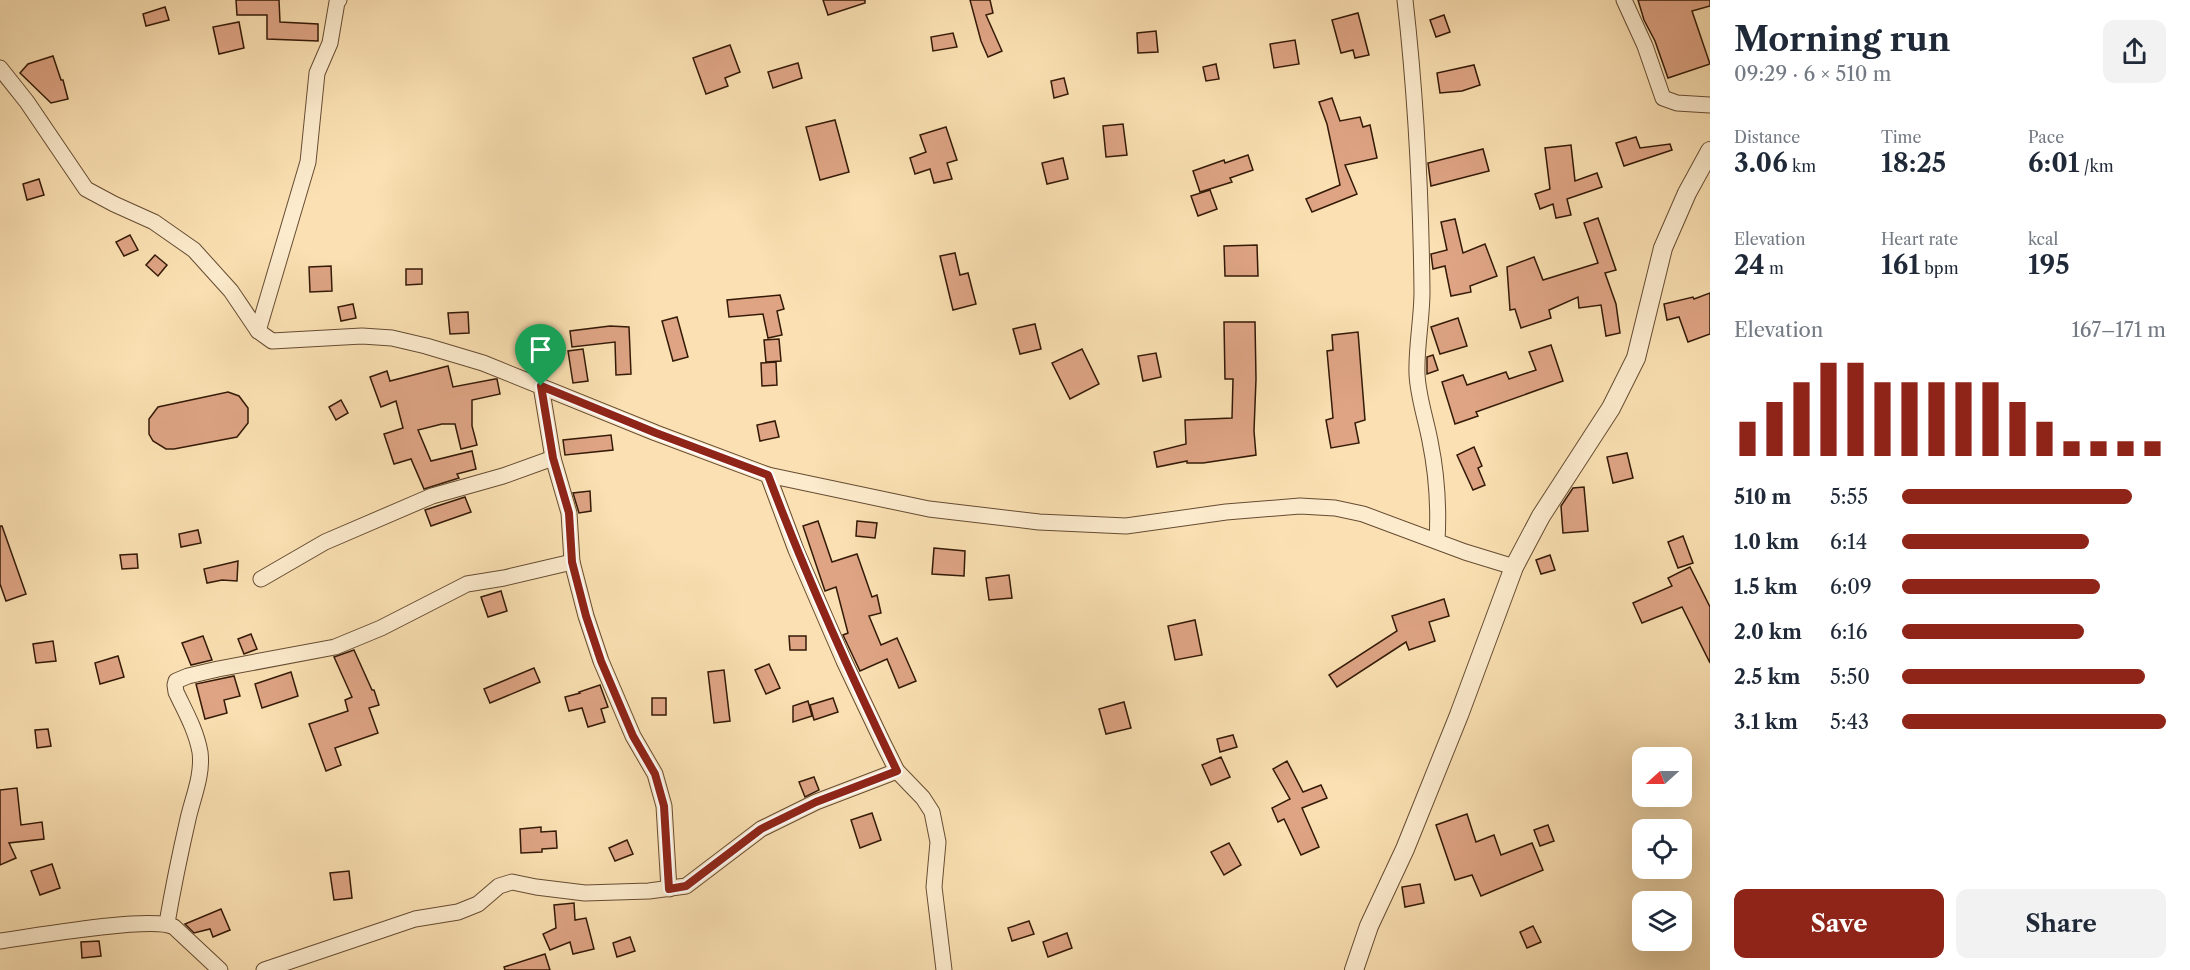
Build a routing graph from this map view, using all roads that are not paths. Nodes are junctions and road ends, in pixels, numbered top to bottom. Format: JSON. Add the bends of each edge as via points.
{"nodes":[{"id":1,"x":339,"y":0,"type":"edge"},
{"id":2,"x":1405,"y":0,"type":"edge"},
{"id":3,"x":1624,"y":0,"type":"edge"},
{"id":4,"x":0,"y":68,"type":"edge"},
{"id":5,"x":1710,"y":105,"type":"edge"},
{"id":6,"x":1710,"y":151,"type":"edge"},
{"id":7,"x":258,"y":331,"type":"junction"},
{"id":8,"x":541,"y":386,"type":"junction"},
{"id":9,"x":553,"y":458,"type":"junction"},
{"id":10,"x":768,"y":475,"type":"junction"},
{"id":11,"x":1437,"y":541,"type":"junction"},
{"id":12,"x":572,"y":562,"type":"junction"},
{"id":13,"x":1514,"y":567,"type":"junction"},
{"id":14,"x":261,"y":579,"type":"dead end"},
{"id":15,"x":897,"y":771,"type":"junction"},
{"id":16,"x":669,"y":889,"type":"junction"},
{"id":17,"x":167,"y":923,"type":"junction"},
{"id":18,"x":0,"y":941,"type":"edge"},
{"id":19,"x":220,"y":970,"type":"edge"},
{"id":20,"x":264,"y":970,"type":"edge"},
{"id":21,"x":944,"y":970,"type":"edge"},
{"id":22,"x":1354,"y":970,"type":"edge"}],
"edges":[{"from":1,"to":7,"type":"street","via":[[330,43],[316,73],[308,162]]},
{"from":2,"to":11,"type":"street","via":[[1422,250],[1417,375],[1436,474]]},
{"from":3,"to":5,"type":"street","via":[[1664,99]]},
{"from":4,"to":7,"type":"street","via":[[86,189],[154,222],[194,250],[231,291]]},
{"from":6,"to":13,"type":"street","via":[[1663,248],[1636,358],[1611,408],[1541,516]]},
{"from":7,"to":8,"type":"street","via":[[272,341],[331,336],[392,338],[483,363]]},
{"from":8,"to":9,"type":"street"},
{"from":8,"to":10,"type":"street"},
{"from":9,"to":12,"type":"street","via":[[569,513]]},
{"from":9,"to":14,"type":"street","via":[[432,496],[325,542]]},
{"from":10,"to":11,"type":"street","via":[[928,509],[1093,526],[1126,526],[1300,506],[1335,508]]},
{"from":10,"to":15,"type":"street","via":[[844,661]]},
{"from":11,"to":13,"type":"street"},
{"from":12,"to":16,"type":"street","via":[[601,661],[633,736],[655,774],[664,806]]},
{"from":12,"to":17,"type":"street","via":[[467,584],[381,628],[335,646],[176,681],[176,692],[200,753],[199,780]]},
{"from":13,"to":22,"type":"street","via":[[1459,715]]},
{"from":15,"to":16,"type":"street","via":[[816,802],[761,829],[686,886]]},
{"from":15,"to":21,"type":"street","via":[[923,798],[936,828],[934,887]]},
{"from":16,"to":20,"type":"street","via":[[585,893],[512,882],[499,886],[468,908],[415,919]]},
{"from":17,"to":18,"type":"street"},
{"from":17,"to":19,"type":"street"}]}
